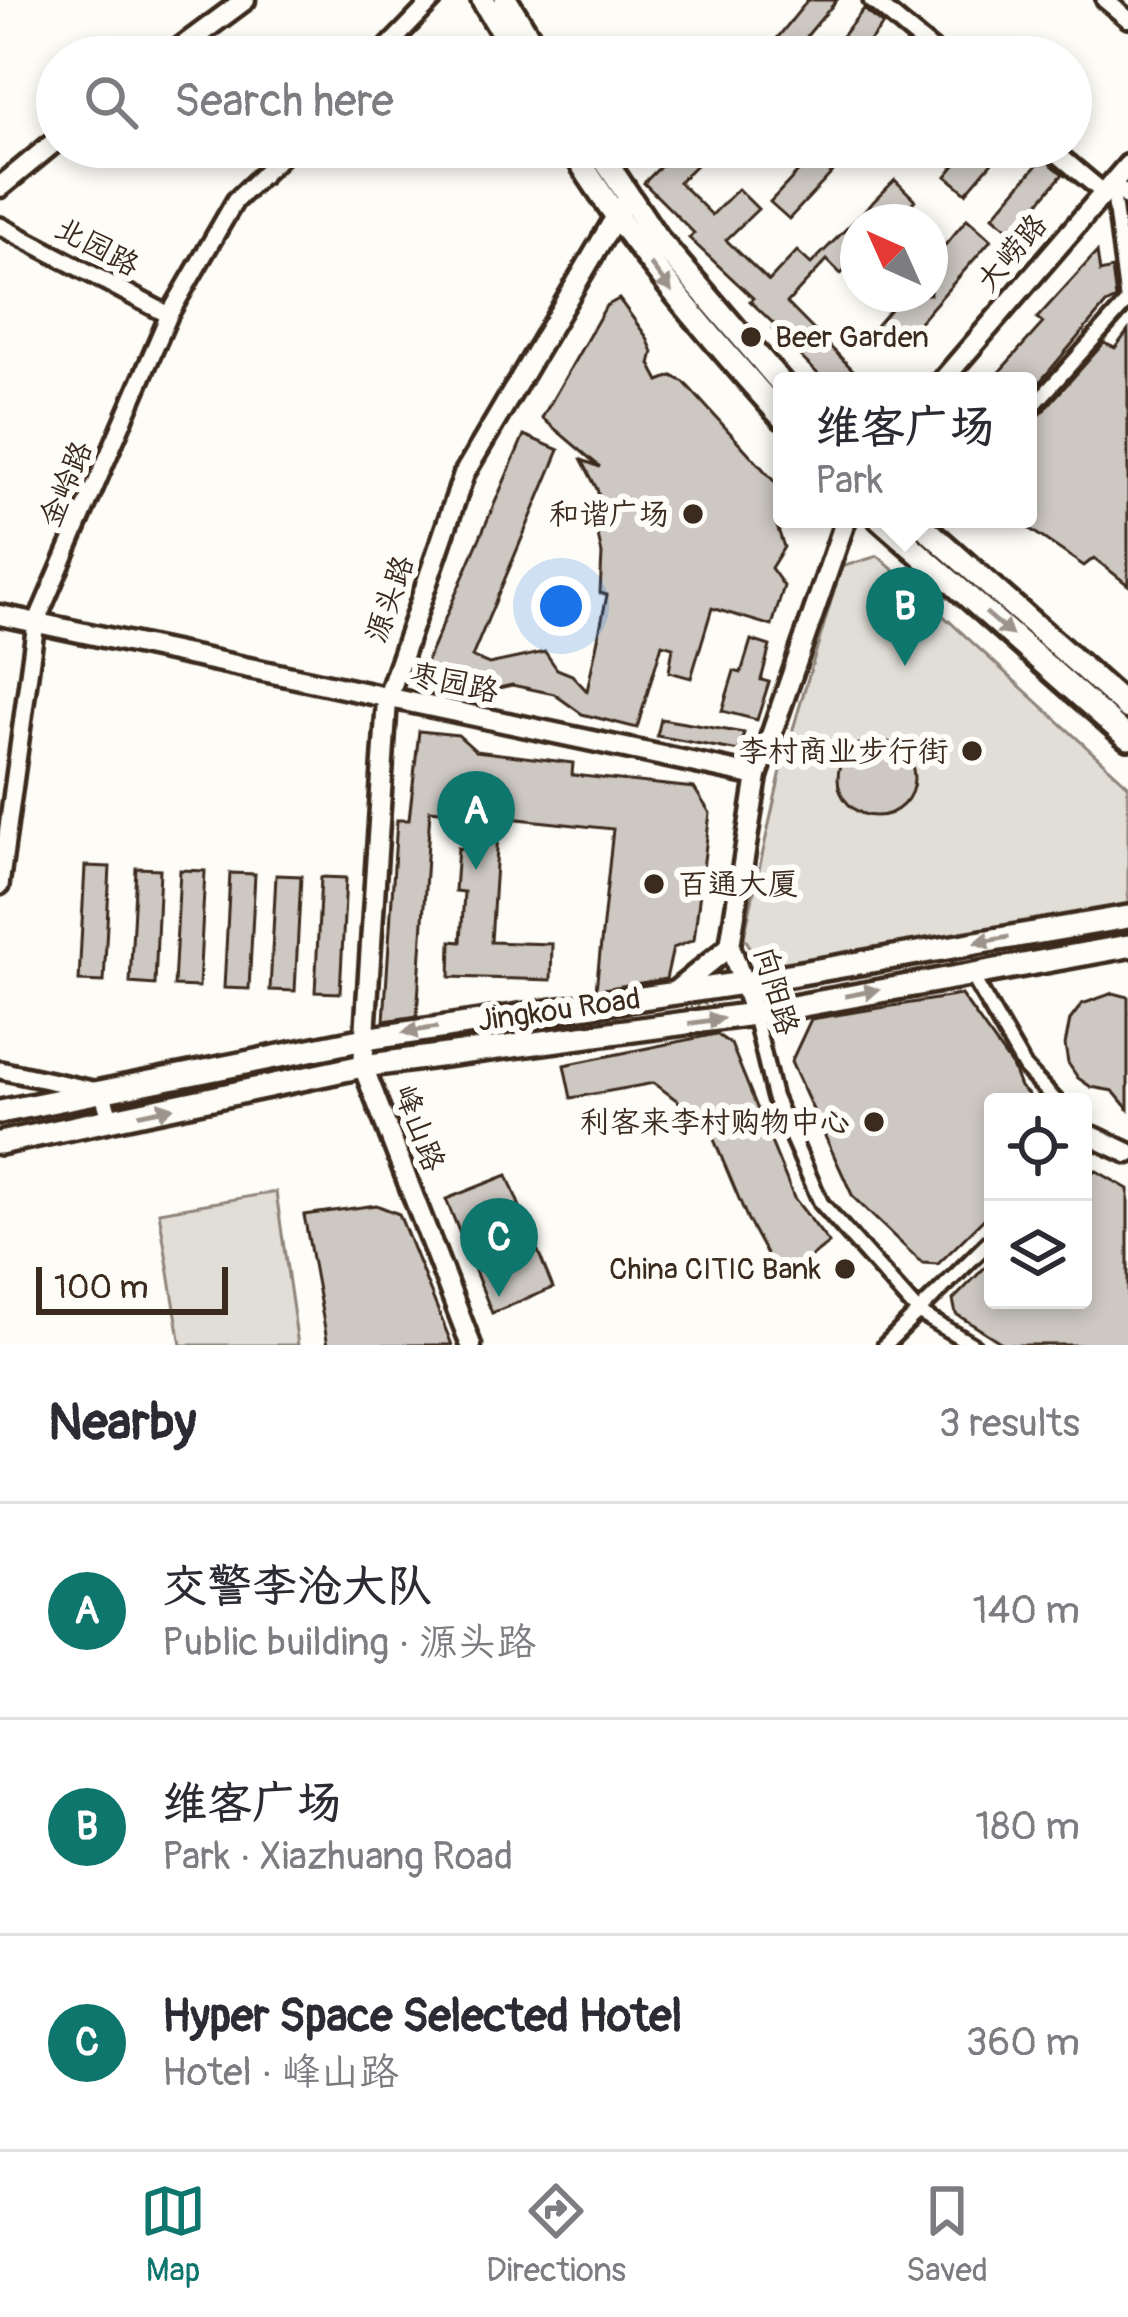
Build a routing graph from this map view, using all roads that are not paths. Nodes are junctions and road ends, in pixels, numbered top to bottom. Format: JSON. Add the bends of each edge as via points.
{"nodes":[{"id":1,"x":245,"y":0,"type":"edge"},
{"id":2,"x":433,"y":0,"type":"edge"},
{"id":3,"x":483,"y":0,"type":"edge"},
{"id":4,"x":506,"y":0,"type":"edge"},
{"id":5,"x":872,"y":0,"type":"edge"},
{"id":6,"x":1106,"y":0,"type":"edge"},
{"id":7,"x":1128,"y":19,"type":"edge"},
{"id":8,"x":196,"y":36,"type":"edge"},
{"id":9,"x":398,"y":36,"type":"edge"},
{"id":10,"x":504,"y":36,"type":"edge"},
{"id":11,"x":528,"y":36,"type":"edge"},
{"id":12,"x":916,"y":36,"type":"edge"},
{"id":13,"x":36,"y":157,"type":"edge"},
{"id":14,"x":270,"y":168,"type":"edge"},
{"id":15,"x":589,"y":168,"type":"edge"},
{"id":16,"x":605,"y":168,"type":"edge"},
{"id":17,"x":1118,"y":180,"type":"edge"},
{"id":18,"x":0,"y":187,"type":"edge"},
{"id":19,"x":1128,"y":197,"type":"edge"},
{"id":20,"x":621,"y":206,"type":"junction"},
{"id":21,"x":0,"y":226,"type":"edge"},
{"id":22,"x":1127,"y":303,"type":"edge"},
{"id":23,"x":170,"y":315,"type":"junction"},
{"id":24,"x":950,"y":372,"type":"edge"},
{"id":25,"x":773,"y":374,"type":"edge"},
{"id":26,"x":1037,"y":402,"type":"edge"},
{"id":27,"x":773,"y":407,"type":"edge"},
{"id":28,"x":843,"y":528,"type":"edge"},
{"id":29,"x":890,"y":528,"type":"edge"},
{"id":30,"x":925,"y":528,"type":"edge"},
{"id":31,"x":0,"y":615,"type":"edge"},
{"id":32,"x":35,"y":623,"type":"junction"},
{"id":33,"x":387,"y":700,"type":"junction"},
{"id":34,"x":1128,"y":708,"type":"edge"},
{"id":35,"x":1128,"y":738,"type":"edge"},
{"id":36,"x":757,"y":776,"type":"junction"},
{"id":37,"x":0,"y":886,"type":"edge"},
{"id":38,"x":1128,"y":917,"type":"edge"},
{"id":39,"x":730,"y":946,"type":"junction"},
{"id":40,"x":1128,"y":946,"type":"edge"},
{"id":41,"x":970,"y":973,"type":"junction"},
{"id":42,"x":743,"y":982,"type":"junction"},
{"id":43,"x":674,"y":992,"type":"junction"},
{"id":44,"x":754,"y":1014,"type":"junction"},
{"id":45,"x":364,"y":1039,"type":"junction"},
{"id":46,"x":363,"y":1066,"type":"junction"},
{"id":47,"x":0,"y":1070,"type":"edge"},
{"id":48,"x":102,"y":1092,"type":"junction"},
{"id":49,"x":1049,"y":1093,"type":"edge"},
{"id":50,"x":0,"y":1112,"type":"edge"},
{"id":51,"x":111,"y":1120,"type":"junction"},
{"id":52,"x":1092,"y":1140,"type":"edge"},
{"id":53,"x":0,"y":1143,"type":"edge"},
{"id":54,"x":1128,"y":1153,"type":"edge"},
{"id":55,"x":984,"y":1247,"type":"edge"},
{"id":56,"x":918,"y":1312,"type":"junction"},
{"id":57,"x":471,"y":1345,"type":"edge"},
{"id":58,"x":885,"y":1345,"type":"edge"},
{"id":59,"x":973,"y":1345,"type":"edge"}],
"edges":[{"from":1,"to":8,"type":"street"},
{"from":2,"to":9,"type":"street"},
{"from":3,"to":10,"type":"main road"},
{"from":4,"to":11,"type":"main road"},
{"from":5,"to":12,"type":"street"},
{"from":6,"to":7,"type":"street"},
{"from":13,"to":18,"type":"street"},
{"from":14,"to":23,"type":"street","name":"金岭路","via":[[236,201]]},
{"from":15,"to":20,"type":"main road"},
{"from":16,"to":20,"type":"main road"},
{"from":17,"to":19,"type":"street"},
{"from":17,"to":22,"type":"street"},
{"from":17,"to":24,"type":"street","name":"大崂路"},
{"from":20,"to":25,"type":"main road"},
{"from":20,"to":27,"type":"main road","one_way":true,"via":[[691,316]]},
{"from":20,"to":33,"type":"street","name":"源头路","via":[[464,473]]},
{"from":21,"to":23,"type":"street","name":"北园路"},
{"from":22,"to":26,"type":"street"},
{"from":23,"to":32,"type":"street","name":"金岭路"},
{"from":28,"to":36,"type":"street","name":"向阳路"},
{"from":29,"to":35,"type":"main road","one_way":true},
{"from":30,"to":34,"type":"main road"},
{"from":31,"to":32,"type":"street","name":"枣园路"},
{"from":32,"to":33,"type":"street","name":"枣园路"},
{"from":32,"to":37,"type":"street","name":"金岭路"},
{"from":33,"to":36,"type":"street","name":"枣园路"},
{"from":33,"to":45,"type":"street","name":"源头路"},
{"from":36,"to":39,"type":"street","name":"向阳路"},
{"from":38,"to":42,"type":"main road","name":"Jingkou Road","one_way":true},
{"from":39,"to":42,"type":"street","name":"向阳路"},
{"from":39,"to":43,"type":"street"},
{"from":40,"to":41,"type":"main road","name":"Jingkou Road"},
{"from":44,"to":41,"type":"main road","name":"Jingkou Road","one_way":true},
{"from":41,"to":49,"type":"street"},
{"from":42,"to":43,"type":"main road","name":"Jingkou Road"},
{"from":42,"to":44,"type":"street","name":"向阳路"},
{"from":43,"to":45,"type":"main road","name":"Jingkou Road","one_way":true},
{"from":46,"to":44,"type":"main road","name":"Jingkou Road","one_way":true},
{"from":44,"to":56,"type":"street","name":"向阳路","via":[[774,1097],[816,1194]]},
{"from":45,"to":46,"type":"street","name":"源头路"},
{"from":45,"to":48,"type":"main road","name":"Jingkou Road"},
{"from":51,"to":46,"type":"main road","name":"Jingkou Road","one_way":true},
{"from":46,"to":57,"type":"street","name":"峰山路"},
{"from":47,"to":48,"type":"street"},
{"from":48,"to":50,"type":"main road","name":"Jingkou Road"},
{"from":48,"to":51,"type":"street"},
{"from":51,"to":53,"type":"main road","name":"Jingkou Road"},
{"from":52,"to":54,"type":"street"},
{"from":55,"to":56,"type":"street"},
{"from":56,"to":58,"type":"street"},
{"from":56,"to":59,"type":"street","name":"向阳路"}]}
